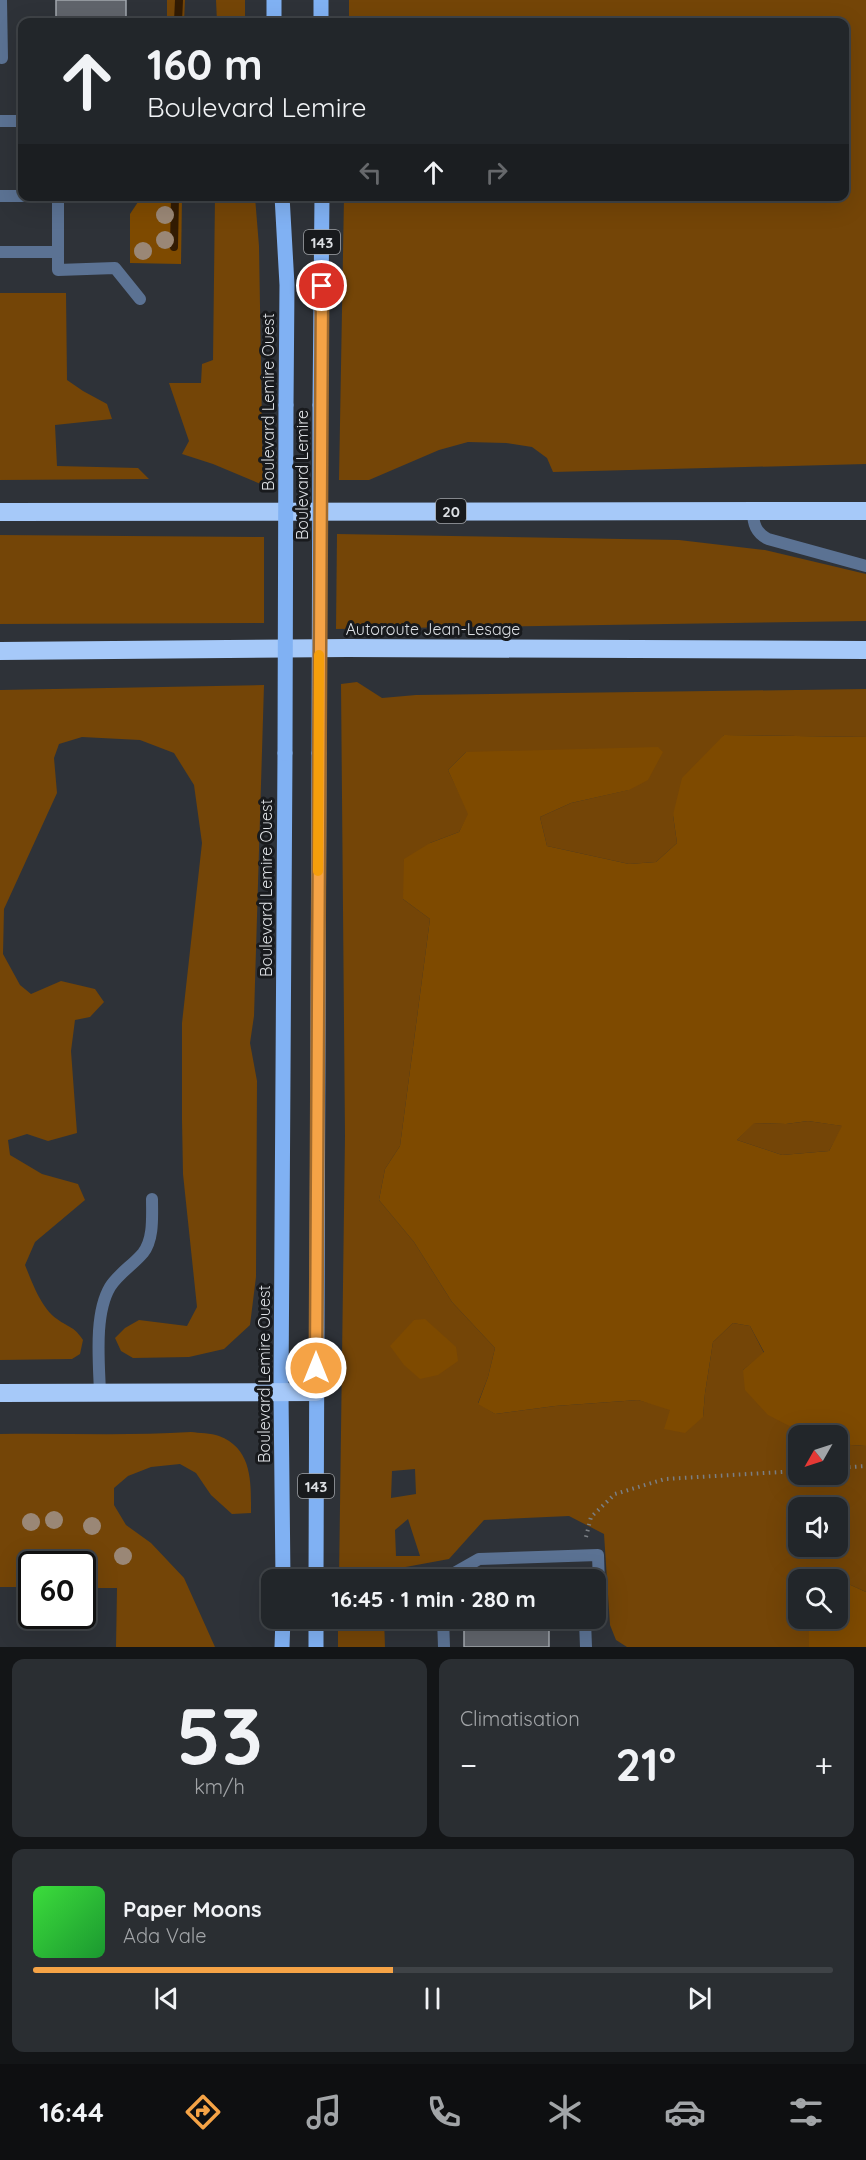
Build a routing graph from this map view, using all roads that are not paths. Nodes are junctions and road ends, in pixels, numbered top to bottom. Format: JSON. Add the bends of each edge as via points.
{"nodes":[{"id":1,"x":1,"y":0,"type":"edge"},
{"id":2,"x":274,"y":0,"type":"edge"},
{"id":3,"x":321,"y":0,"type":"edge"},
{"id":4,"x":274,"y":18,"type":"edge"},
{"id":5,"x":321,"y":18,"type":"edge"},
{"id":6,"x":2,"y":58,"type":"dead end"},
{"id":7,"x":0,"y":121,"type":"edge"},
{"id":8,"x":18,"y":121,"type":"edge"},
{"id":9,"x":0,"y":196,"type":"edge"},
{"id":10,"x":18,"y":196,"type":"edge"},
{"id":11,"x":58,"y":201,"type":"edge"},
{"id":12,"x":282,"y":201,"type":"edge"},
{"id":13,"x":322,"y":201,"type":"edge"},
{"id":14,"x":0,"y":252,"type":"edge"},
{"id":15,"x":58,"y":252,"type":"junction"},
{"id":16,"x":140,"y":299,"type":"dead end"},
{"id":17,"x":866,"y":510,"type":"edge"},
{"id":18,"x":753,"y":511,"type":"junction"},
{"id":19,"x":0,"y":512,"type":"edge"},
{"id":20,"x":866,"y":566,"type":"edge"},
{"id":21,"x":866,"y":650,"type":"edge"},
{"id":22,"x":0,"y":651,"type":"edge"},
{"id":23,"x":152,"y":1199,"type":"dead end"},
{"id":24,"x":316,"y":1392,"type":"junction"},
{"id":25,"x":0,"y":1393,"type":"edge"},
{"id":26,"x":100,"y":1393,"type":"junction"},
{"id":27,"x":281,"y":1393,"type":"junction"},
{"id":28,"x":283,"y":1569,"type":"edge"},
{"id":29,"x":316,"y":1569,"type":"edge"},
{"id":30,"x":461,"y":1569,"type":"edge"},
{"id":31,"x":598,"y":1569,"type":"edge"},
{"id":32,"x":283,"y":1629,"type":"edge"},
{"id":33,"x":316,"y":1629,"type":"edge"},
{"id":34,"x":443,"y":1629,"type":"edge"},
{"id":35,"x":585,"y":1629,"type":"edge"},
{"id":36,"x":282,"y":1647,"type":"edge"},
{"id":37,"x":316,"y":1647,"type":"edge"},
{"id":38,"x":444,"y":1647,"type":"edge"},
{"id":39,"x":586,"y":1647,"type":"edge"}],
"edges":[{"from":1,"to":6,"type":"lane"},
{"from":2,"to":4,"type":"main road"},
{"from":3,"to":5,"type":"main road"},
{"from":7,"to":8,"type":"lane"},
{"from":9,"to":10,"type":"lane"},
{"from":11,"to":15,"type":"lane"},
{"from":12,"to":27,"type":"main road","name":"Boulevard Lemire Ouest","bridge":true,"via":[[287,285]]},
{"from":13,"to":24,"type":"main road","name":"Boulevard Lemire","number":"143","bridge":true},
{"from":14,"to":15,"type":"lane"},
{"from":15,"to":16,"type":"lane","via":[[58,270],[115,268]]},
{"from":17,"to":18,"type":"highway","number":"20"},
{"from":18,"to":19,"type":"highway","number":"20"},
{"from":18,"to":20,"type":"lane","via":[[754,525],[768,539]]},
{"from":21,"to":22,"type":"highway","name":"Autoroute Jean-Lesage"},
{"from":23,"to":26,"type":"lane","via":[[149,1243],[110,1287],[102,1311]]},
{"from":24,"to":27,"type":"highway"},
{"from":24,"to":29,"type":"main road","number":"143"},
{"from":25,"to":26,"type":"highway"},
{"from":26,"to":27,"type":"highway"},
{"from":27,"to":28,"type":"main road","name":"Boulevard Lemire Ouest","number":"143"},
{"from":30,"to":31,"type":"lane","via":[[479,1559],[598,1555]]},
{"from":32,"to":36,"type":"main road"},
{"from":33,"to":37,"type":"main road"},
{"from":34,"to":38,"type":"lane"},
{"from":35,"to":39,"type":"lane"}]}
